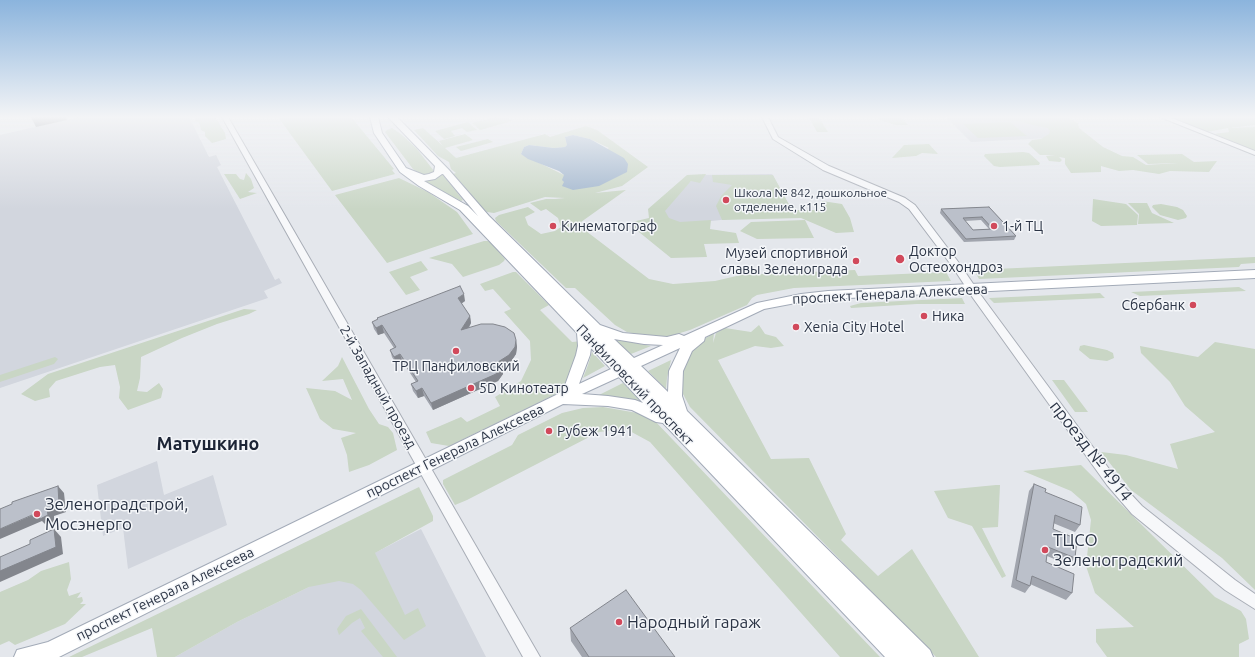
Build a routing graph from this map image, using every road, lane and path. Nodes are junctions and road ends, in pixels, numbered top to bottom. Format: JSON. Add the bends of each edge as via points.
{"nodes":[{"id":1,"x":242,"y":148,"type":"edge"},
{"id":2,"x":389,"y":148,"type":"edge"},
{"id":3,"x":422,"y":148,"type":"edge"},
{"id":4,"x":791,"y":148,"type":"edge"},
{"id":5,"x":1241,"y":148,"type":"edge"},
{"id":6,"x":1255,"y":153,"type":"edge"},
{"id":7,"x":440,"y":166,"type":"junction"},
{"id":8,"x":405,"y":172,"type":"junction"},
{"id":9,"x":1255,"y":274,"type":"edge"},
{"id":10,"x":972,"y":289,"type":"junction"},
{"id":11,"x":710,"y":329,"type":"junction"},
{"id":12,"x":590,"y":330,"type":"junction"},
{"id":13,"x":627,"y":367,"type":"junction"},
{"id":14,"x":562,"y":399,"type":"junction"},
{"id":15,"x":681,"y":415,"type":"junction"},
{"id":16,"x":698,"y":451,"type":"junction"},
{"id":17,"x":423,"y":466,"type":"junction"},
{"id":18,"x":1255,"y":602,"type":"edge"},
{"id":19,"x":45,"y":653,"type":"edge"},
{"id":20,"x":24,"y":657,"type":"edge"},
{"id":21,"x":532,"y":657,"type":"edge"},
{"id":22,"x":900,"y":657,"type":"edge"},
{"id":23,"x":923,"y":657,"type":"edge"}],
"edges":[{"from":1,"to":17,"type":"street","name":"2-й Западный проезд"},
{"from":2,"to":8,"type":"main road","name":"Панфиловский проспект"},
{"from":3,"to":7,"type":"main road","name":"Панфиловский проспект"},
{"from":4,"to":10,"type":"street","name":"проезд № 4914","via":[[826,168],[902,200],[912,207]]},
{"from":5,"to":6,"type":"street"},
{"from":7,"to":8,"type":"main road","via":[[438,173],[427,178]]},
{"from":7,"to":12,"type":"main road","name":"Панфиловский проспект"},
{"from":8,"to":12,"type":"main road","name":"Панфиловский проспект","via":[[464,208]]},
{"from":9,"to":10,"type":"main road","name":"проспект Генерала Алексеева"},
{"from":10,"to":11,"type":"main road","name":"проспект Генерала Алексеева","via":[[801,298],[761,306]]},
{"from":10,"to":18,"type":"street","name":"проезд № 4914","via":[[1125,497],[1193,556]]},
{"from":11,"to":12,"type":"main road","via":[[667,341],[621,337]]},
{"from":11,"to":13,"type":"main road","name":"проспект Генерала Алексеева"},
{"from":11,"to":15,"type":"main road","via":[[686,349],[676,371],[675,396]]},
{"from":12,"to":13,"type":"main road","name":"Панфиловский проспект"},
{"from":12,"to":14,"type":"main road","via":[[570,390]]},
{"from":13,"to":14,"type":"main road","name":"проспект Генерала Алексеева"},
{"from":13,"to":15,"type":"main road","name":"Панфиловский проспект"},
{"from":13,"to":16,"type":"main road","name":"Панфиловский проспект"},
{"from":14,"to":16,"type":"main road","via":[[635,405],[662,419]]},
{"from":14,"to":17,"type":"main road","name":"проспект Генерала Алексеева"},
{"from":15,"to":23,"type":"main road","name":"Панфиловский проспект"},
{"from":16,"to":22,"type":"main road","name":"Панфиловский проспект"},
{"from":17,"to":19,"type":"main road","name":"проспект Генерала Алексеева"},
{"from":17,"to":21,"type":"street","name":"2-й Западный проезд"},
{"from":19,"to":20,"type":"main road","name":"проспект Генерала Алексеева"}]}
